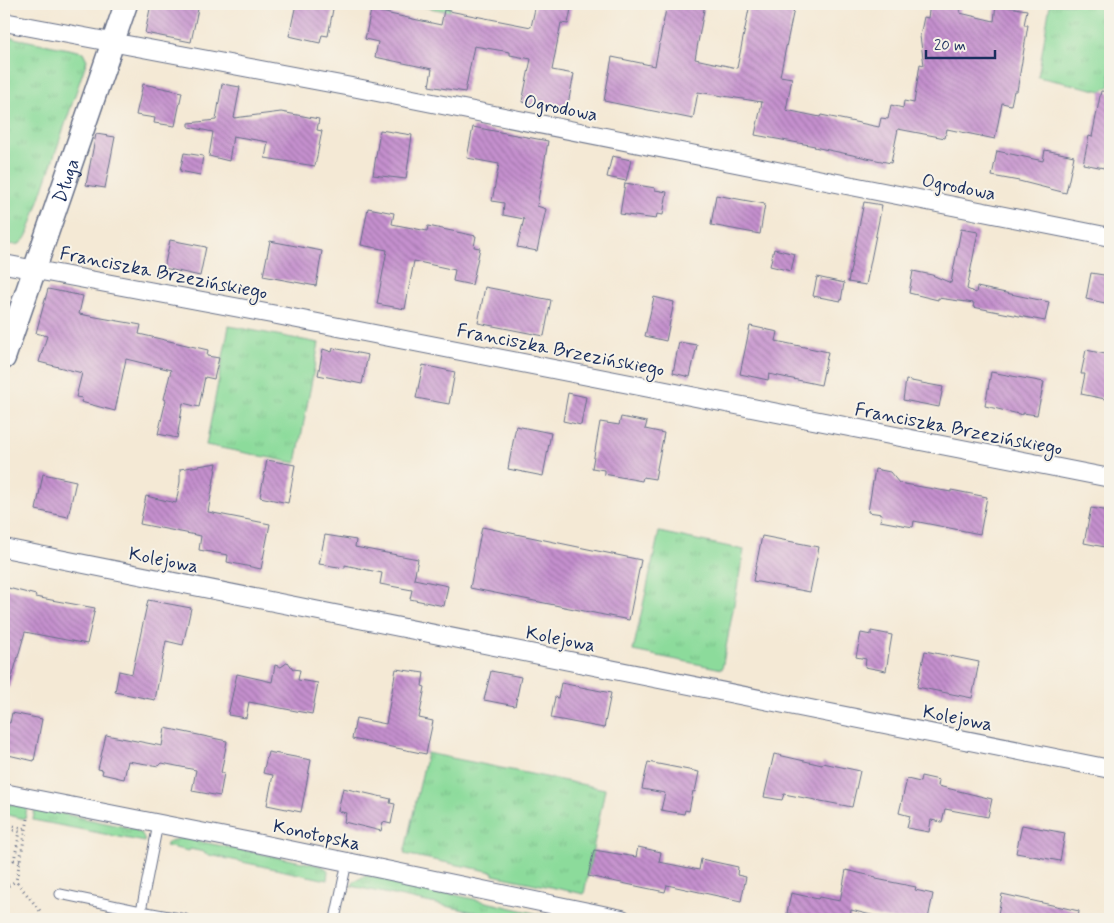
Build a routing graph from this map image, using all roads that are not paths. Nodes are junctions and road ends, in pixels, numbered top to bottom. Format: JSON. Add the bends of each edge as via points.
{"nodes":[{"id":1,"x":126,"y":4,"type":"edge"},
{"id":2,"x":4,"y":22,"type":"edge"},
{"id":3,"x":112,"y":42,"type":"junction"},
{"id":4,"x":1110,"y":237,"type":"edge"},
{"id":5,"x":4,"y":264,"type":"edge"},
{"id":6,"x":34,"y":269,"type":"junction"},
{"id":7,"x":4,"y":358,"type":"edge"},
{"id":8,"x":1110,"y":478,"type":"edge"},
{"id":9,"x":4,"y":548,"type":"edge"},
{"id":10,"x":1110,"y":769,"type":"edge"},
{"id":11,"x":4,"y":793,"type":"edge"},
{"id":12,"x":158,"y":824,"type":"junction"},
{"id":13,"x":347,"y":862,"type":"junction"},
{"id":14,"x":60,"y":894,"type":"dead end"},
{"id":15,"x":141,"y":911,"type":"junction"},
{"id":16,"x":185,"y":919,"type":"edge"},
{"id":17,"x":335,"y":919,"type":"edge"},
{"id":18,"x":622,"y":919,"type":"edge"}],
"edges":[{"from":1,"to":3,"type":"street","name":"Długa"},
{"from":2,"to":3,"type":"street","name":"Ogrodowa"},
{"from":3,"to":4,"type":"street","name":"Ogrodowa"},
{"from":3,"to":6,"type":"street","name":"Długa"},
{"from":5,"to":6,"type":"street","name":"Franciszka Brzezińskiego"},
{"from":6,"to":7,"type":"street","name":"Długa"},
{"from":6,"to":8,"type":"street","name":"Franciszka Brzezińskiego"},
{"from":9,"to":10,"type":"street","name":"Kolejowa"},
{"from":11,"to":12,"type":"street","name":"Konotopska"},
{"from":12,"to":13,"type":"street","name":"Konotopska"},
{"from":12,"to":15,"type":"lane"},
{"from":13,"to":17,"type":"lane"},
{"from":13,"to":18,"type":"street","name":"Konotopska"},
{"from":14,"to":15,"type":"lane"},
{"from":15,"to":16,"type":"lane"}]}
